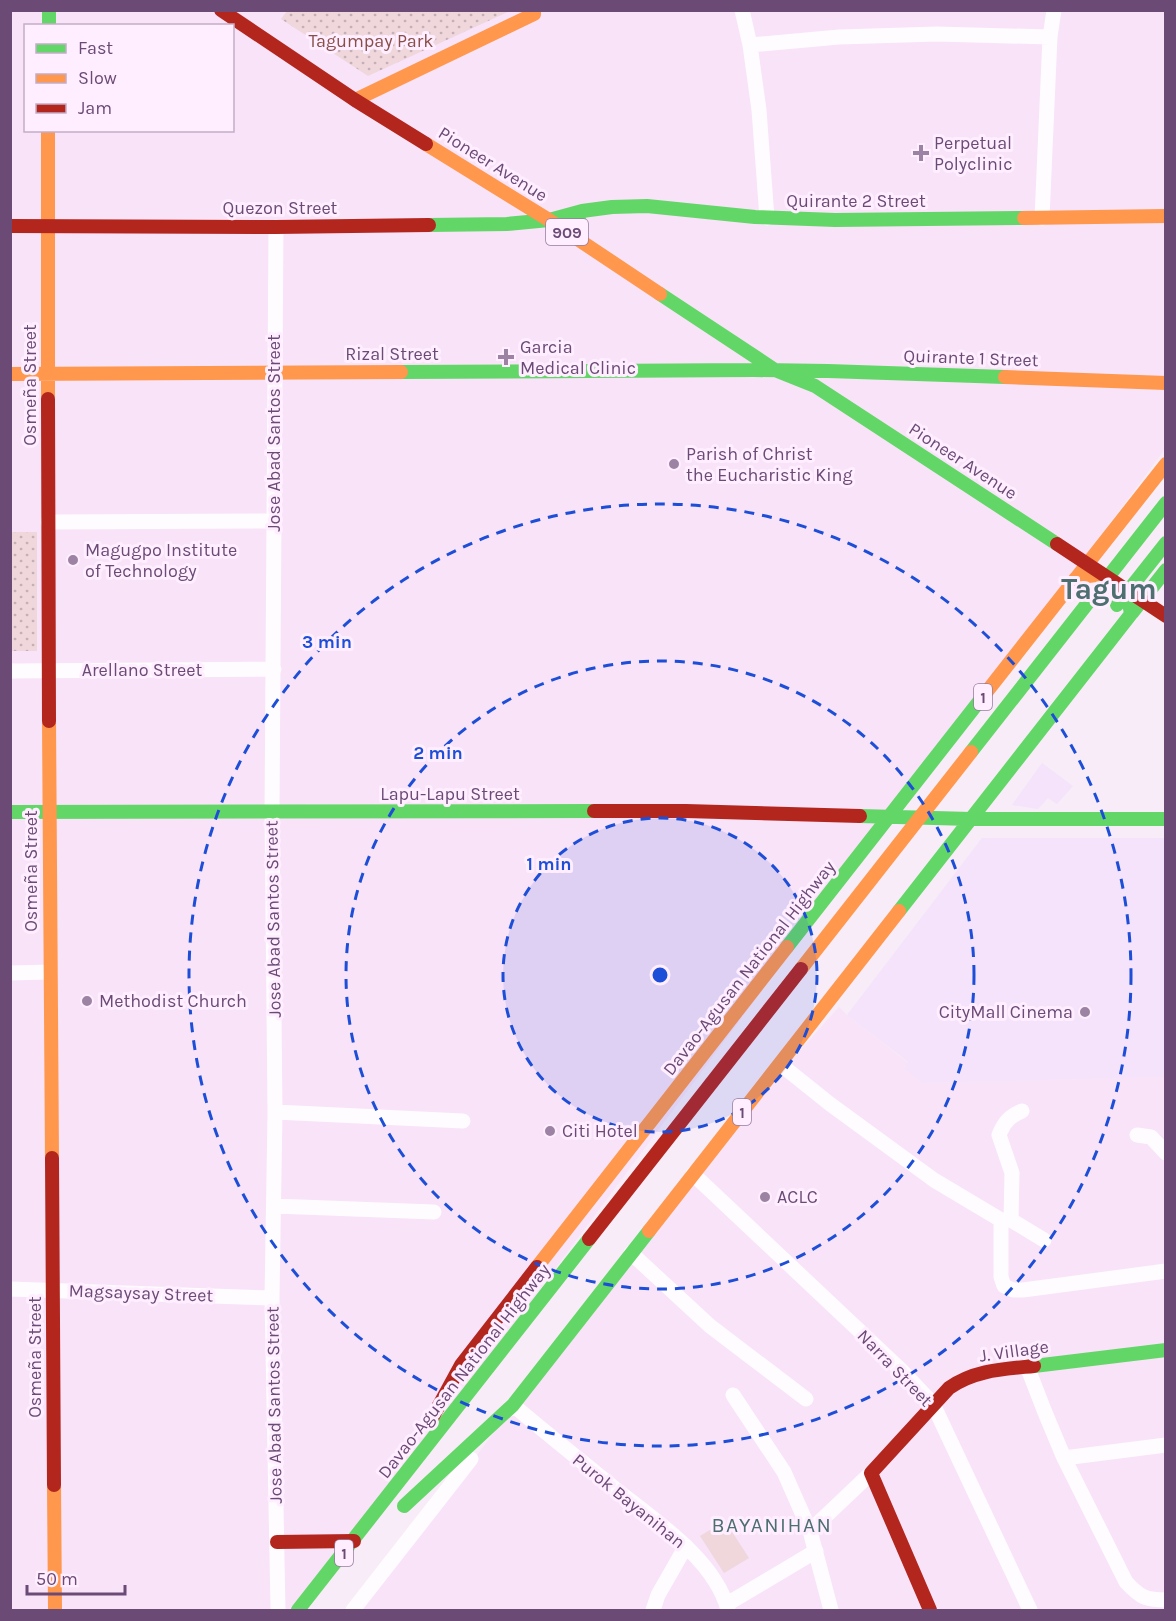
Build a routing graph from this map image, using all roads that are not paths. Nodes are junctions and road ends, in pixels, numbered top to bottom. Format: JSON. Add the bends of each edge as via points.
{"nodes":[{"id":1,"x":222,"y":10,"type":"edge"},
{"id":2,"x":742,"y":10,"type":"edge"},
{"id":3,"x":1054,"y":10,"type":"edge"},
{"id":4,"x":536,"y":12,"type":"edge"},
{"id":5,"x":1050,"y":37,"type":"junction"},
{"id":6,"x":750,"y":45,"type":"junction"},
{"id":7,"x":355,"y":100,"type":"junction"},
{"id":8,"x":48,"y":132,"type":"edge"},
{"id":9,"x":582,"y":211,"type":"junction"},
{"id":10,"x":1166,"y":216,"type":"edge"},
{"id":11,"x":767,"y":218,"type":"junction"},
{"id":12,"x":1042,"y":218,"type":"junction"},
{"id":13,"x":549,"y":220,"type":"junction"},
{"id":14,"x":10,"y":226,"type":"edge"},
{"id":15,"x":47,"y":226,"type":"junction"},
{"id":16,"x":276,"y":227,"type":"junction"},
{"id":17,"x":570,"y":234,"type":"junction"},
{"id":18,"x":775,"y":370,"type":"junction"},
{"id":19,"x":274,"y":372,"type":"junction"},
{"id":20,"x":10,"y":374,"type":"edge"},
{"id":21,"x":48,"y":374,"type":"junction"},
{"id":22,"x":1166,"y":383,"type":"edge"},
{"id":23,"x":795,"y":392,"type":"dead end"},
{"id":24,"x":1166,"y":464,"type":"edge"},
{"id":25,"x":1166,"y":491,"type":"edge"},
{"id":26,"x":1166,"y":503,"type":"edge"},
{"id":27,"x":274,"y":521,"type":"junction"},
{"id":28,"x":48,"y":522,"type":"junction"},
{"id":29,"x":1166,"y":532,"type":"edge"},
{"id":30,"x":1166,"y":543,"type":"edge"},
{"id":31,"x":1087,"y":565,"type":"junction"},
{"id":32,"x":1166,"y":570,"type":"edge"},
{"id":33,"x":1101,"y":574,"type":"junction"},
{"id":34,"x":1072,"y":575,"type":"junction"},
{"id":35,"x":1090,"y":587,"type":"junction"},
{"id":36,"x":1127,"y":591,"type":"junction"},
{"id":37,"x":1142,"y":601,"type":"junction"},
{"id":38,"x":1112,"y":606,"type":"junction"},
{"id":39,"x":1166,"y":616,"type":"edge"},
{"id":40,"x":1135,"y":617,"type":"junction"},
{"id":41,"x":274,"y":669,"type":"junction"},
{"id":42,"x":10,"y":671,"type":"edge"},
{"id":43,"x":49,"y":671,"type":"junction"},
{"id":44,"x":952,"y":806,"type":"dead end"},
{"id":45,"x":10,"y":812,"type":"edge"},
{"id":46,"x":49,"y":812,"type":"junction"},
{"id":47,"x":272,"y":813,"type":"junction"},
{"id":48,"x":890,"y":816,"type":"junction"},
{"id":49,"x":971,"y":819,"type":"junction"},
{"id":50,"x":1166,"y":819,"type":"edge"},
{"id":51,"x":930,"y":834,"type":"dead end"},
{"id":52,"x":50,"y":972,"type":"junction"},
{"id":53,"x":10,"y":973,"type":"edge"},
{"id":54,"x":780,"y":1064,"type":"junction"},
{"id":55,"x":1022,"y":1111,"type":"dead end"},
{"id":56,"x":275,"y":1112,"type":"junction"},
{"id":57,"x":463,"y":1121,"type":"dead end"},
{"id":58,"x":1137,"y":1135,"type":"dead end"},
{"id":59,"x":1166,"y":1153,"type":"edge"},
{"id":60,"x":693,"y":1174,"type":"junction"},
{"id":61,"x":274,"y":1206,"type":"junction"},
{"id":62,"x":434,"y":1212,"type":"dead end"},
{"id":63,"x":1006,"y":1220,"type":"junction"},
{"id":64,"x":1044,"y":1240,"type":"dead end"},
{"id":65,"x":631,"y":1254,"type":"junction"},
{"id":66,"x":1166,"y":1271,"type":"edge"},
{"id":67,"x":10,"y":1289,"type":"edge"},
{"id":68,"x":53,"y":1290,"type":"junction"},
{"id":69,"x":272,"y":1298,"type":"junction"},
{"id":70,"x":1166,"y":1350,"type":"edge"},
{"id":71,"x":1027,"y":1366,"type":"junction"},
{"id":72,"x":733,"y":1395,"type":"dead end"},
{"id":73,"x":806,"y":1399,"type":"dead end"},
{"id":74,"x":933,"y":1404,"type":"junction"},
{"id":75,"x":513,"y":1405,"type":"junction"},
{"id":76,"x":460,"y":1435,"type":"dead end"},
{"id":77,"x":1166,"y":1445,"type":"edge"},
{"id":78,"x":1064,"y":1458,"type":"junction"},
{"id":79,"x":872,"y":1473,"type":"junction"},
{"id":80,"x":390,"y":1495,"type":"junction"},
{"id":81,"x":810,"y":1531,"type":"junction"},
{"id":82,"x":354,"y":1541,"type":"junction"},
{"id":83,"x":277,"y":1542,"type":"junction"},
{"id":84,"x":686,"y":1546,"type":"junction"},
{"id":85,"x":816,"y":1551,"type":"junction"},
{"id":86,"x":1166,"y":1600,"type":"edge"},
{"id":87,"x":728,"y":1607,"type":"edge"},
{"id":88,"x":355,"y":1610,"type":"edge"},
{"id":89,"x":55,"y":1611,"type":"edge"},
{"id":90,"x":278,"y":1611,"type":"edge"},
{"id":91,"x":298,"y":1611,"type":"edge"},
{"id":92,"x":653,"y":1611,"type":"edge"},
{"id":93,"x":831,"y":1611,"type":"edge"},
{"id":94,"x":930,"y":1611,"type":"edge"},
{"id":95,"x":1030,"y":1611,"type":"edge"}],
"edges":[{"from":1,"to":7,"type":"main road","name":"Pioneer Avenue","number":"909"},
{"from":2,"to":6,"type":"street"},
{"from":3,"to":5,"type":"street"},
{"from":4,"to":7,"type":"main road"},
{"from":5,"to":6,"type":"street","via":[[861,36]]},
{"from":5,"to":12,"type":"street"},
{"from":6,"to":11,"type":"street"},
{"from":7,"to":13,"type":"main road","name":"Pioneer Avenue","number":"909"},
{"from":8,"to":15,"type":"main road","name":"Osmeña Street"},
{"from":9,"to":11,"type":"main road","name":"Quirante 2 Street","via":[[647,206]]},
{"from":9,"to":13,"type":"main road","name":"Quirante 2 Street"},
{"from":9,"to":17,"type":"main road"},
{"from":10,"to":12,"type":"main road","name":"Quirante 2 Street"},
{"from":11,"to":12,"type":"main road","name":"Quirante 2 Street"},
{"from":13,"to":16,"type":"main road","name":"Quezon Street"},
{"from":13,"to":17,"type":"main road","name":"Pioneer Avenue","number":"909"},
{"from":14,"to":15,"type":"main road","name":"Quezon Street"},
{"from":15,"to":16,"type":"main road","name":"Quezon Street"},
{"from":15,"to":21,"type":"main road","name":"Osmeña Street"},
{"from":16,"to":19,"type":"street","name":"Jose Abad Santos Street"},
{"from":17,"to":18,"type":"main road","name":"Pioneer Avenue","number":"909"},
{"from":18,"to":19,"type":"main road","name":"Rizal Street"},
{"from":18,"to":22,"type":"main road","name":"Quirante 1 Street"},
{"from":18,"to":23,"type":"main road","name":"Pioneer Avenue","number":"909"},
{"from":18,"to":31,"type":"main road","name":"Pioneer Avenue","number":"909","via":[[815,386]]},
{"from":19,"to":21,"type":"main road","name":"Rizal Street"},
{"from":19,"to":27,"type":"street","name":"Jose Abad Santos Street"},
{"from":20,"to":21,"type":"main road","name":"Rizal Street"},
{"from":21,"to":28,"type":"main road","name":"Osmeña Street"},
{"from":24,"to":31,"type":"main road","name":"Davao-Agusan National Highway"},
{"from":25,"to":33,"type":"main road"},
{"from":26,"to":80,"type":"main road","name":"Davao-Agusan National Highway","number":"1"},
{"from":27,"to":28,"type":"street"},
{"from":27,"to":41,"type":"street","name":"Jose Abad Santos Street"},
{"from":28,"to":43,"type":"main road","name":"Osmeña Street"},
{"from":29,"to":38,"type":"main road"},
{"from":30,"to":36,"type":"main road"},
{"from":31,"to":33,"type":"main road","name":"Pioneer Avenue"},
{"from":31,"to":34,"type":"main road","name":"Davao-Agusan National Highway"},
{"from":32,"to":37,"type":"main road","name":"Davao-Agusan National Highway"},
{"from":33,"to":34,"type":"main road"},
{"from":33,"to":35,"type":"main road"},
{"from":33,"to":36,"type":"main road","name":"Pioneer Avenue"},
{"from":34,"to":35,"type":"main road"},
{"from":34,"to":48,"type":"main road","name":"Davao-Agusan National Highway","number":"1"},
{"from":35,"to":38,"type":"main road"},
{"from":36,"to":37,"type":"main road","name":"Pioneer Avenue"},
{"from":36,"to":38,"type":"main road"},
{"from":36,"to":40,"type":"main road"},
{"from":37,"to":39,"type":"main road","name":"Pioneer Avenue"},
{"from":37,"to":40,"type":"main road","name":"Davao-Agusan National Highway"},
{"from":38,"to":40,"type":"main road"},
{"from":40,"to":49,"type":"main road","name":"Davao-Agusan National Highway","number":"1"},
{"from":41,"to":43,"type":"street","name":"Arellano Street"},
{"from":41,"to":47,"type":"street","name":"Jose Abad Santos Street"},
{"from":42,"to":43,"type":"street","name":"Arellano Street"},
{"from":43,"to":46,"type":"main road","name":"Osmeña Street"},
{"from":44,"to":51,"type":"main road"},
{"from":45,"to":46,"type":"main road","name":"Lapu-Lapu Street"},
{"from":46,"to":47,"type":"main road","name":"Lapu-Lapu Street"},
{"from":46,"to":52,"type":"main road","name":"Osmeña Street"},
{"from":47,"to":48,"type":"main road","name":"Lapu-Lapu Street","via":[[686,812]]},
{"from":47,"to":56,"type":"street","name":"Jose Abad Santos Street"},
{"from":48,"to":49,"type":"main road","name":"Lapu-Lapu Street"},
{"from":48,"to":80,"type":"main road","name":"Davao-Agusan National Highway","number":"1","via":[[461,1365]]},
{"from":49,"to":50,"type":"main road","name":"Lapu-Lapu Street"},
{"from":49,"to":54,"type":"main road","name":"Davao-Agusan National Highway","number":"1"},
{"from":52,"to":53,"type":"street"},
{"from":52,"to":68,"type":"main road","name":"Osmeña Street"},
{"from":54,"to":60,"type":"main road","name":"Davao-Agusan National Highway","number":"1"},
{"from":54,"to":63,"type":"street","via":[[934,1180]]},
{"from":55,"to":63,"type":"street","via":[[1004,1123],[999,1134],[1012,1173]]},
{"from":56,"to":57,"type":"street"},
{"from":56,"to":61,"type":"street","name":"Jose Abad Santos Street"},
{"from":58,"to":59,"type":"street","via":[[1151,1137]]},
{"from":60,"to":65,"type":"main road","name":"Davao-Agusan National Highway","number":"1"},
{"from":60,"to":74,"type":"street","name":"Narra Street"},
{"from":61,"to":62,"type":"street"},
{"from":61,"to":69,"type":"street","name":"Jose Abad Santos Street"},
{"from":63,"to":64,"type":"street"},
{"from":63,"to":66,"type":"street","via":[[1001,1277],[1004,1286],[1013,1290]]},
{"from":65,"to":73,"type":"street","via":[[710,1326]]},
{"from":65,"to":75,"type":"main road","name":"Davao-Agusan National Highway","number":"1"},
{"from":67,"to":68,"type":"street","name":"Magsaysay Street"},
{"from":68,"to":69,"type":"street","name":"Magsaysay Street"},
{"from":68,"to":89,"type":"main road","name":"Osmeña Street"},
{"from":69,"to":83,"type":"street","name":"Jose Abad Santos Street"},
{"from":70,"to":71,"type":"main road","name":"J. Village"},
{"from":71,"to":74,"type":"main road","name":"J. Village","via":[[971,1375],[959,1380]]},
{"from":71,"to":78,"type":"street"},
{"from":72,"to":81,"type":"street","via":[[784,1472]]},
{"from":74,"to":79,"type":"main road","name":"J. Village"},
{"from":74,"to":95,"type":"street","name":"Narra Street"},
{"from":75,"to":76,"type":"main road","name":"Davao-Agusan National Highway","number":"1","via":[[401,1510]]},
{"from":75,"to":84,"type":"street","name":"Purok Bayanihan"},
{"from":75,"to":88,"type":"street"},
{"from":77,"to":78,"type":"street"},
{"from":78,"to":86,"type":"street","via":[[1126,1582],[1144,1598]]},
{"from":79,"to":81,"type":"street"},
{"from":79,"to":94,"type":"main road"},
{"from":80,"to":82,"type":"main road","name":"Davao-Agusan National Highway","number":"1"},
{"from":81,"to":85,"type":"street"},
{"from":82,"to":83,"type":"main road"},
{"from":82,"to":91,"type":"main road","name":"Davao-Agusan National Highway","number":"1"},
{"from":83,"to":90,"type":"street","name":"Jose Abad Santos Street"},
{"from":84,"to":87,"type":"street","name":"Purok Bayanihan","via":[[711,1574]]},
{"from":84,"to":92,"type":"street"},
{"from":85,"to":87,"type":"street"},
{"from":85,"to":93,"type":"street"}]}
